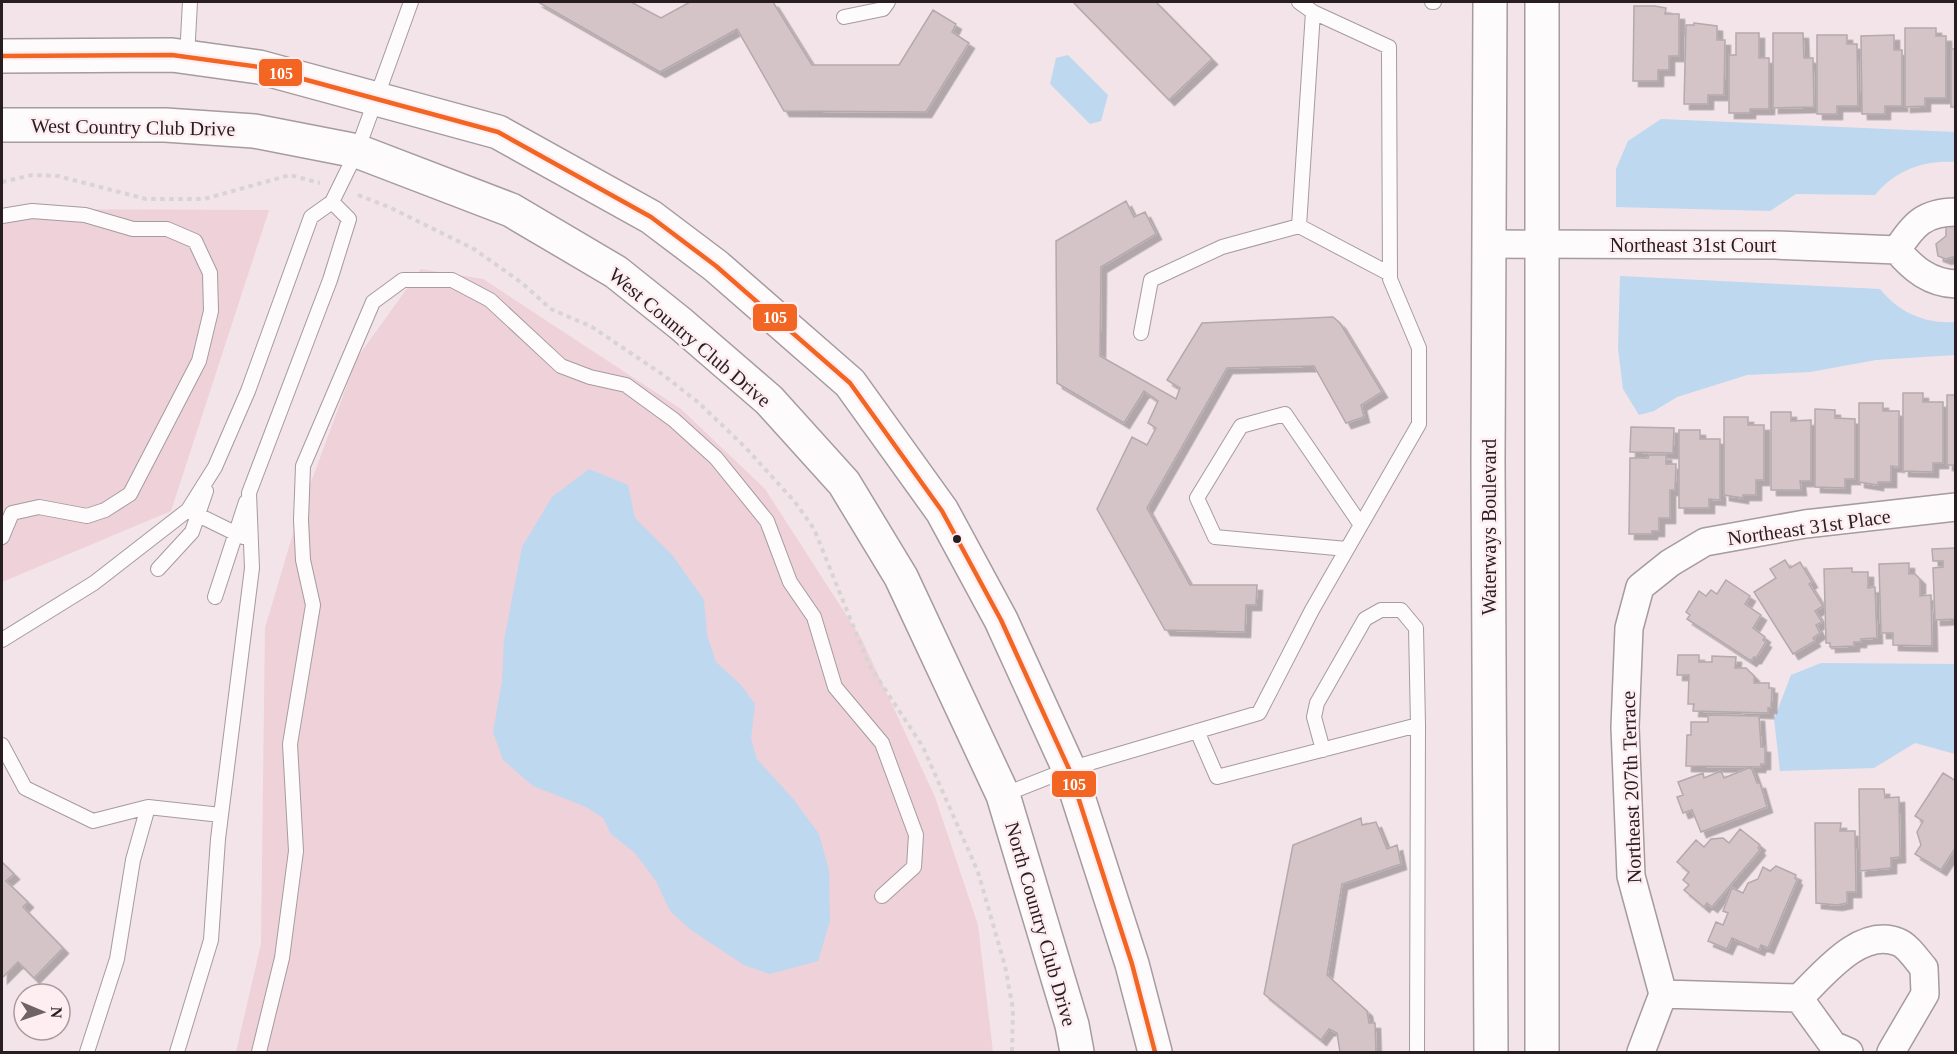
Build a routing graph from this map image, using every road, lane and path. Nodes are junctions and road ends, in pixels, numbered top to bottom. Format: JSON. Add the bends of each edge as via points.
{"nodes":[{"id":1,"x":190,"y":2,"type":"edge"},
{"id":2,"x":411,"y":2,"type":"edge"},
{"id":3,"x":888,"y":2,"type":"edge"},
{"id":4,"x":1299,"y":2,"type":"edge"},
{"id":5,"x":1490,"y":2,"type":"edge"},
{"id":6,"x":1542,"y":2,"type":"edge"},
{"id":7,"x":1313,"y":12,"type":"junction"},
{"id":8,"x":844,"y":17,"type":"dead end"},
{"id":9,"x":2,"y":56,"type":"edge"},
{"id":10,"x":187,"y":57,"type":"junction"},
{"id":11,"x":376,"y":99,"type":"junction"},
{"id":12,"x":2,"y":125,"type":"edge"},
{"id":13,"x":357,"y":151,"type":"junction"},
{"id":14,"x":293,"y":176,"type":"dead end"},
{"id":15,"x":2,"y":183,"type":"edge"},
{"id":16,"x":332,"y":202,"type":"junction"},
{"id":17,"x":1956,"y":212,"type":"edge"},
{"id":18,"x":2,"y":216,"type":"edge"},
{"id":19,"x":1299,"y":226,"type":"junction"},
{"id":20,"x":1490,"y":244,"type":"junction"},
{"id":21,"x":1543,"y":244,"type":"junction"},
{"id":22,"x":1897,"y":250,"type":"junction"},
{"id":23,"x":1390,"y":274,"type":"junction"},
{"id":24,"x":1956,"y":284,"type":"edge"},
{"id":25,"x":1141,"y":333,"type":"dead end"},
{"id":26,"x":249,"y":493,"type":"junction"},
{"id":27,"x":1956,"y":507,"type":"edge"},
{"id":28,"x":193,"y":512,"type":"junction"},
{"id":29,"x":1360,"y":525,"type":"junction"},
{"id":30,"x":236,"y":533,"type":"junction"},
{"id":31,"x":2,"y":537,"type":"edge"},
{"id":32,"x":251,"y":542,"type":"junction"},
{"id":33,"x":1347,"y":549,"type":"junction"},
{"id":34,"x":158,"y":569,"type":"dead end"},
{"id":35,"x":1640,"y":587,"type":"joint"},
{"id":36,"x":214,"y":597,"type":"dead end"},
{"id":37,"x":2,"y":640,"type":"edge"},
{"id":38,"x":1418,"y":725,"type":"junction"},
{"id":39,"x":1197,"y":731,"type":"junction"},
{"id":40,"x":2,"y":745,"type":"edge"},
{"id":41,"x":1323,"y":750,"type":"junction"},
{"id":42,"x":1069,"y":769,"type":"junction"},
{"id":43,"x":1003,"y":795,"type":"junction"},
{"id":44,"x":148,"y":807,"type":"junction"},
{"id":45,"x":221,"y":814,"type":"junction"},
{"id":46,"x":882,"y":896,"type":"dead end"},
{"id":47,"x":1663,"y":994,"type":"junction"},
{"id":48,"x":1799,"y":998,"type":"junction"},
{"id":49,"x":87,"y":1053,"type":"edge"},
{"id":50,"x":177,"y":1053,"type":"edge"},
{"id":51,"x":259,"y":1053,"type":"edge"},
{"id":52,"x":1077,"y":1053,"type":"edge"},
{"id":53,"x":1155,"y":1053,"type":"edge"},
{"id":54,"x":1417,"y":1053,"type":"edge"},
{"id":55,"x":1491,"y":1053,"type":"edge"},
{"id":56,"x":1542,"y":1053,"type":"edge"},
{"id":57,"x":1641,"y":1053,"type":"edge"},
{"id":58,"x":1849,"y":1053,"type":"edge"},
{"id":59,"x":1891,"y":1053,"type":"edge"}],
"edges":[{"from":1,"to":10,"type":"lane"},
{"from":2,"to":11,"type":"lane"},
{"from":3,"to":8,"type":"lane","via":[[884,9]]},
{"from":4,"to":7,"type":"lane"},
{"from":5,"to":20,"type":"street","name":"Waterways Boulevard"},
{"from":6,"to":21,"type":"street"},
{"from":7,"to":19,"type":"lane"},
{"from":7,"to":23,"type":"lane","via":[[1389,47]]},
{"from":9,"to":10,"type":"street"},
{"from":10,"to":11,"type":"street","via":[[259,67]]},
{"from":11,"to":13,"type":"lane"},
{"from":11,"to":42,"type":"street","via":[[498,132],[651,217],[716,266],[850,382],[942,511],[1001,620]]},
{"from":12,"to":13,"type":"street","name":"West Country Club Drive","via":[[165,125],[254,131]]},
{"from":13,"to":16,"type":"lane"},
{"from":13,"to":43,"type":"street","name":"West Country Club Drive","via":[[511,210],[616,272],[769,400],[844,483],[901,577]]},
{"from":14,"to":15,"type":"path","via":[[204,199],[146,200],[58,177],[32,175]]},
{"from":16,"to":26,"type":"lane","via":[[349,219],[330,280]]},
{"from":16,"to":28,"type":"lane","via":[[311,217],[248,391]]},
{"from":17,"to":22,"type":"street","via":[[1938,212],[1912,226]]},
{"from":18,"to":31,"type":"lane","via":[[33,211],[85,215],[133,229],[167,230],[195,241],[210,273],[211,311],[199,361],[130,494],[87,516],[39,507],[12,513]]},
{"from":19,"to":23,"type":"lane"},
{"from":19,"to":25,"type":"lane","via":[[1222,247],[1151,280]]},
{"from":20,"to":21,"type":"street","name":"Northeast 31st Court"},
{"from":20,"to":55,"type":"street","name":"Waterways Boulevard"},
{"from":21,"to":22,"type":"street","name":"Northeast 31st Court","via":[[1775,244]]},
{"from":21,"to":56,"type":"street"},
{"from":22,"to":24,"type":"street","via":[[1914,270],[1943,283]]},
{"from":23,"to":29,"type":"lane","via":[[1419,348],[1419,424]]},
{"from":26,"to":30,"type":"lane"},
{"from":26,"to":32,"type":"lane"},
{"from":27,"to":35,"type":"street","name":"Northeast 31st Place","via":[[1805,524],[1706,542]]},
{"from":28,"to":30,"type":"lane"},
{"from":28,"to":34,"type":"lane","via":[[192,532]]},
{"from":28,"to":37,"type":"lane","via":[[94,583]]},
{"from":29,"to":33,"type":"lane"},
{"from":29,"to":33,"type":"lane","via":[[1285,414],[1241,426],[1197,498],[1215,537]]},
{"from":30,"to":32,"type":"lane"},
{"from":30,"to":36,"type":"lane"},
{"from":32,"to":45,"type":"lane","via":[[252,568]]},
{"from":33,"to":39,"type":"lane","via":[[1259,713]]},
{"from":35,"to":47,"type":"street","name":"Northeast 207th Terrace","via":[[1629,628],[1625,727],[1631,876]]},
{"from":38,"to":41,"type":"lane"},
{"from":38,"to":41,"type":"lane","via":[[1416,628],[1401,610],[1381,610],[1365,619],[1317,703],[1314,717]]},
{"from":38,"to":54,"type":"lane"},
{"from":39,"to":41,"type":"lane","via":[[1217,777]]},
{"from":39,"to":42,"type":"lane"},
{"from":40,"to":44,"type":"lane","via":[[25,788],[93,821]]},
{"from":42,"to":43,"type":"lane"},
{"from":42,"to":53,"type":"street","via":[[1132,964]]},
{"from":43,"to":52,"type":"street","name":"North Country Club Drive"},
{"from":44,"to":45,"type":"lane"},
{"from":44,"to":49,"type":"lane","via":[[133,860],[117,959]]},
{"from":45,"to":50,"type":"lane","via":[[212,940]]},
{"from":46,"to":51,"type":"lane","via":[[914,867],[916,835],[882,743],[835,687],[814,616],[790,582],[767,521],[716,458],[674,420],[626,385],[561,366],[490,300],[452,280],[403,280],[374,302],[303,466],[303,560],[313,605],[290,744],[296,851],[282,958]]},
{"from":47,"to":48,"type":"street"},
{"from":47,"to":57,"type":"street"},
{"from":48,"to":58,"type":"street","via":[[1833,1045]]},
{"from":48,"to":59,"type":"street","via":[[1845,954],[1874,939],[1899,942],[1924,968],[1925,994]]}]}
